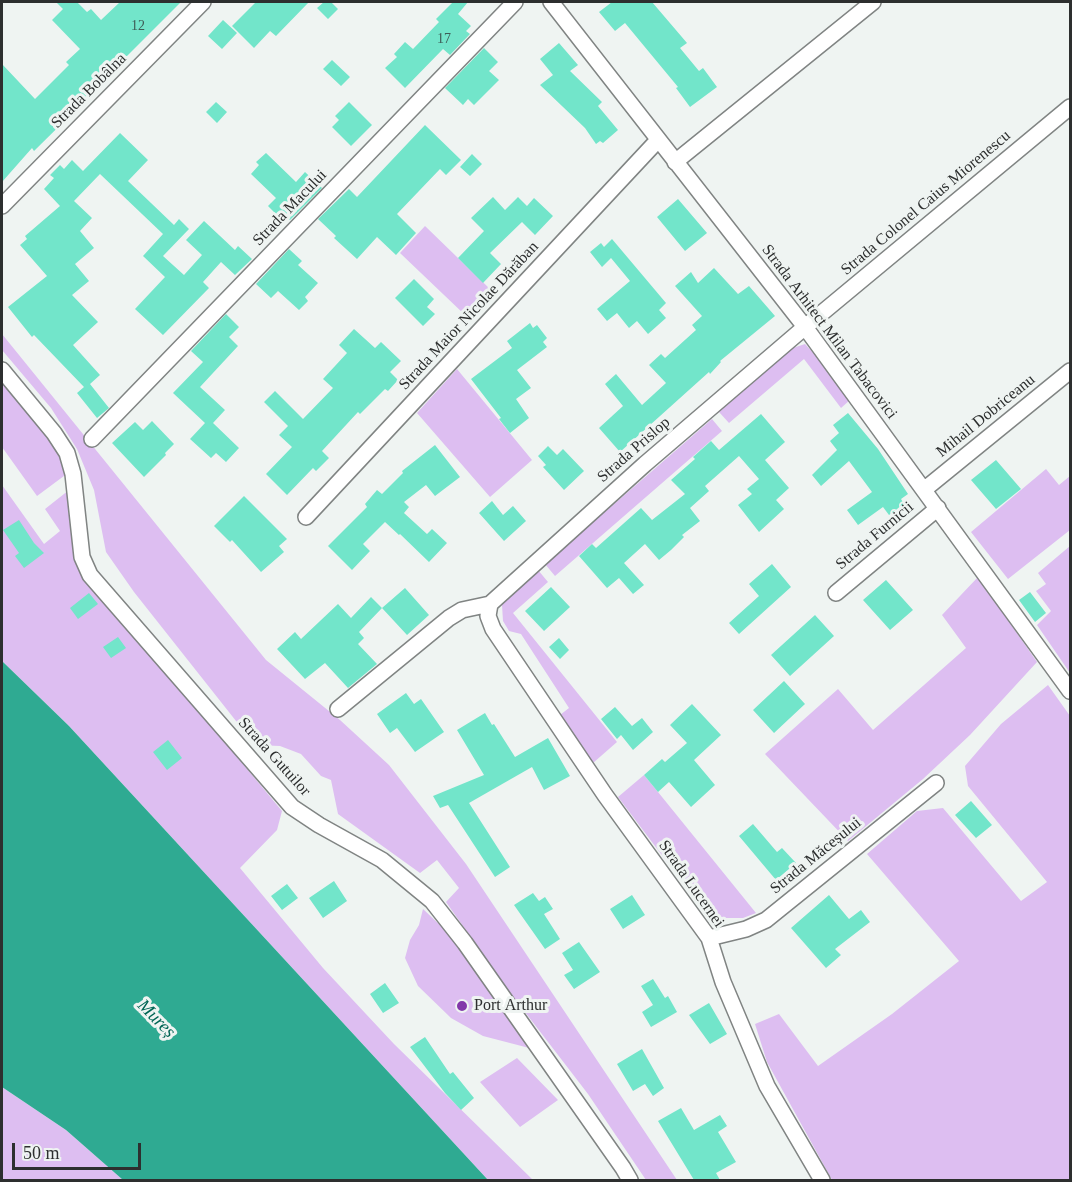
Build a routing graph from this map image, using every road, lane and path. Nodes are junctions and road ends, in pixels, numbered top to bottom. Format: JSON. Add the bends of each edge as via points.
{"nodes":[{"id":1,"x":203,"y":2,"type":"edge"},
{"id":2,"x":515,"y":2,"type":"edge"},
{"id":3,"x":873,"y":2,"type":"edge"},
{"id":4,"x":556,"y":3,"type":"edge"},
{"id":5,"x":1071,"y":107,"type":"edge"},
{"id":6,"x":658,"y":140,"type":"junction"},
{"id":7,"x":675,"y":162,"type":"junction"},
{"id":8,"x":2,"y":206,"type":"edge"},
{"id":9,"x":805,"y":327,"type":"junction"},
{"id":10,"x":2,"y":370,"type":"edge"},
{"id":11,"x":1071,"y":371,"type":"edge"},
{"id":12,"x":92,"y":439,"type":"dead end"},
{"id":13,"x":925,"y":489,"type":"junction"},
{"id":14,"x":938,"y":508,"type":"junction"},
{"id":15,"x":306,"y":517,"type":"dead end"},
{"id":16,"x":836,"y":593,"type":"dead end"},
{"id":17,"x":490,"y":604,"type":"junction"},
{"id":18,"x":1071,"y":691,"type":"edge"},
{"id":19,"x":338,"y":709,"type":"dead end"},
{"id":20,"x":936,"y":783,"type":"dead end"},
{"id":21,"x":709,"y":938,"type":"junction"},
{"id":22,"x":630,"y":1180,"type":"edge"},
{"id":23,"x":822,"y":1180,"type":"edge"}],
"edges":[{"from":1,"to":8,"type":"street","name":"Strada Bobâlna"},
{"from":2,"to":12,"type":"street","name":"Strada Macului"},
{"from":3,"to":7,"type":"street"},
{"from":4,"to":6,"type":"street","name":"Strada Arhitect Milan Tabacovici"},
{"from":5,"to":9,"type":"street","name":"Strada Colonel Caius Miorenescu"},
{"from":6,"to":7,"type":"street","name":"Strada Arhitect Milan Tabacovici"},
{"from":6,"to":15,"type":"street","name":"Strada Maior Nicolae Dărăban"},
{"from":7,"to":9,"type":"street","name":"Strada Arhitect Milan Tabacovici"},
{"from":9,"to":13,"type":"street","name":"Strada Arhitect Milan Tabacovici"},
{"from":9,"to":17,"type":"street","name":"Strada Prislop"},
{"from":10,"to":22,"type":"street","name":"Strada Gutuilor","via":[[67,453],[82,557],[90,574],[292,807],[382,860],[432,901]]},
{"from":11,"to":13,"type":"street","name":"Mihail Dobriceanu"},
{"from":13,"to":14,"type":"street","name":"Strada Arhitect Milan Tabacovici"},
{"from":14,"to":16,"type":"street","name":"Strada Furnicii"},
{"from":14,"to":18,"type":"street","name":"Strada Arhitect Milan Tabacovici"},
{"from":17,"to":19,"type":"street","name":"Strada Prislop","via":[[462,610],[449,618]]},
{"from":17,"to":21,"type":"street","name":"Strada Lucernei","via":[[488,616],[493,629],[605,795]]},
{"from":20,"to":21,"type":"street","name":"Strada Măceșului","via":[[766,920]]},
{"from":21,"to":23,"type":"street","name":"Strada Lucernei","via":[[723,982],[767,1086]]}]}
